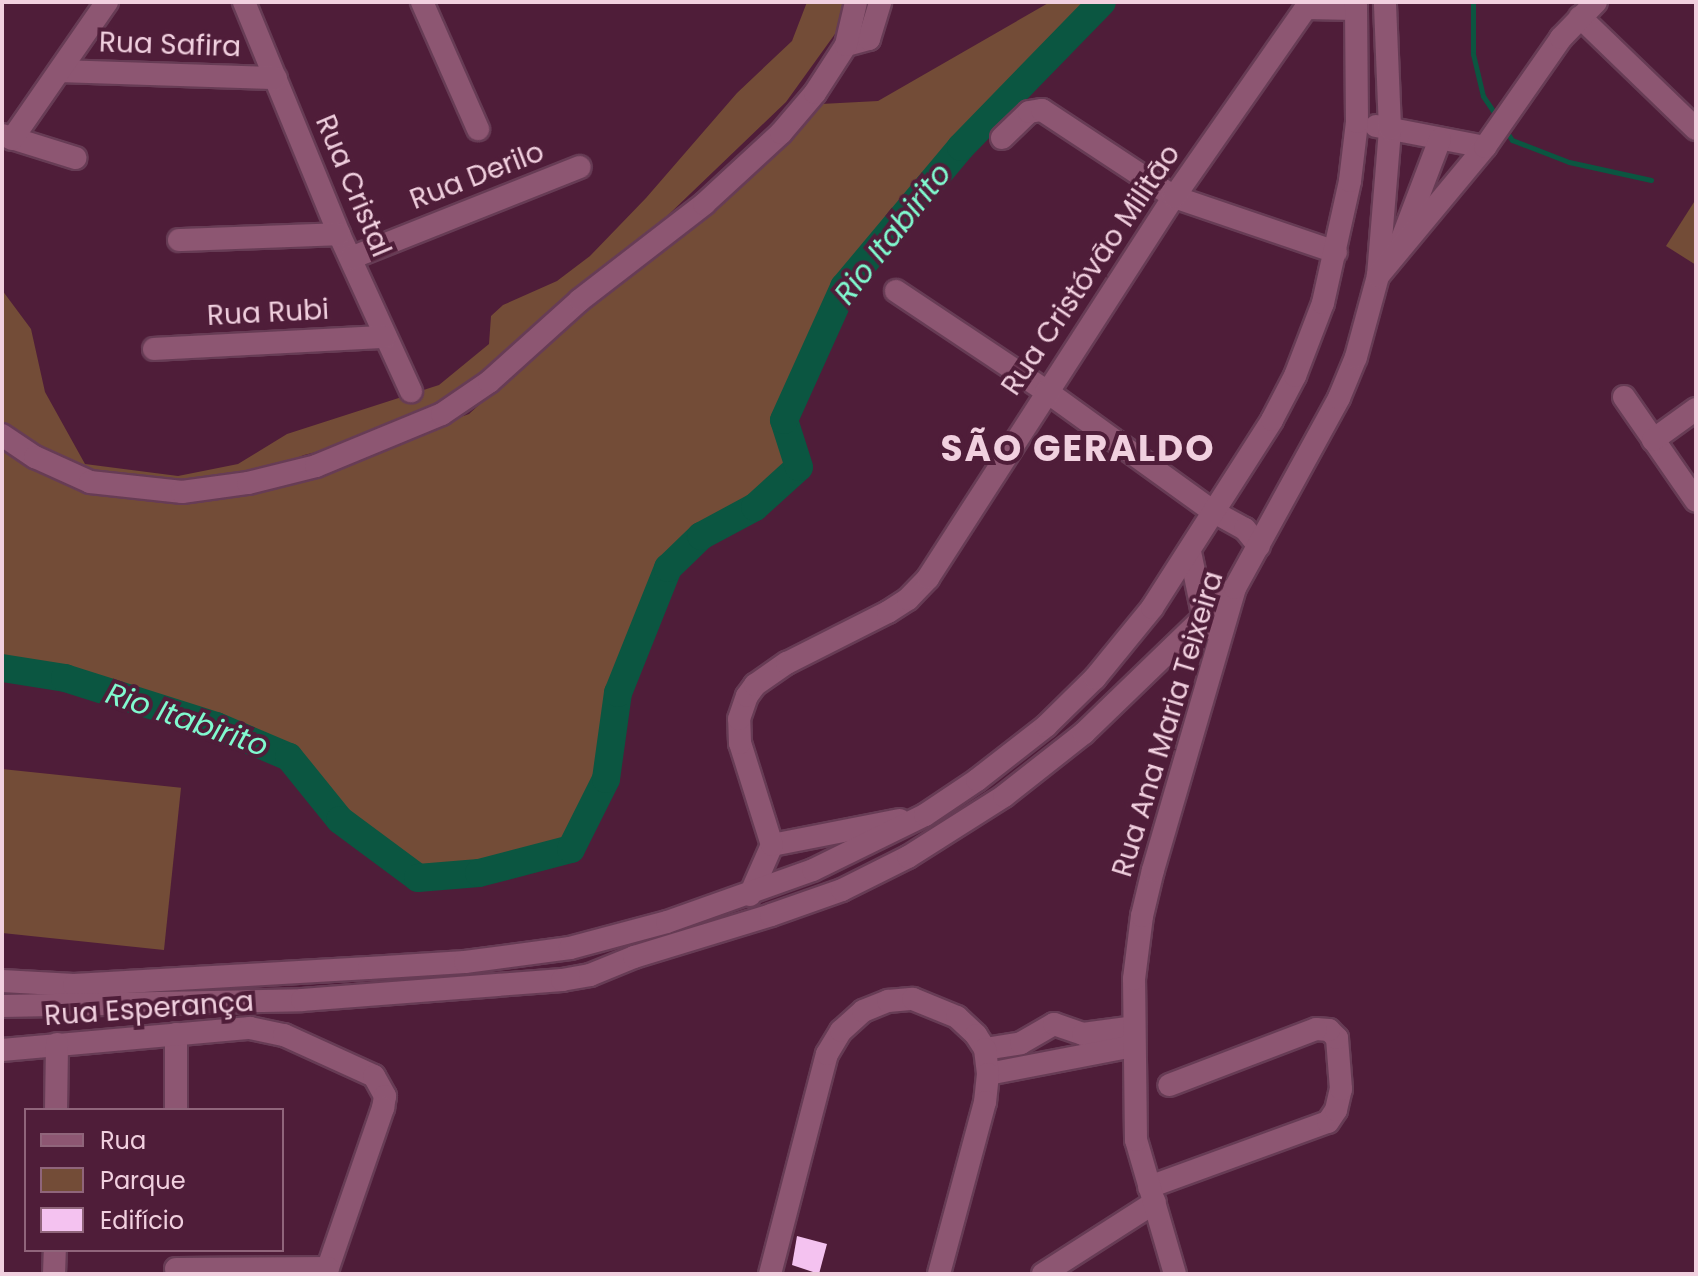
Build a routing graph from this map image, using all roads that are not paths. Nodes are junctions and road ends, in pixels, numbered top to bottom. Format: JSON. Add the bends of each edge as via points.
{"nodes":[{"id":1,"x":107,"y":2,"type":"edge"},
{"id":2,"x":244,"y":2,"type":"edge"},
{"id":3,"x":422,"y":2,"type":"edge"},
{"id":4,"x":856,"y":2,"type":"edge"},
{"id":5,"x":880,"y":2,"type":"edge"},
{"id":6,"x":1385,"y":2,"type":"edge"},
{"id":7,"x":1308,"y":5,"type":"edge"},
{"id":8,"x":1356,"y":6,"type":"edge"},
{"id":9,"x":1588,"y":9,"type":"edge"},
{"id":10,"x":846,"y":45,"type":"junction"},
{"id":11,"x":62,"y":71,"type":"junction"},
{"id":12,"x":276,"y":78,"type":"junction"},
{"id":13,"x":1357,"y":122,"type":"junction"},
{"id":14,"x":478,"y":129,"type":"dead end"},
{"id":15,"x":1390,"y":129,"type":"junction"},
{"id":16,"x":1696,"y":129,"type":"edge"},
{"id":17,"x":7,"y":137,"type":"edge"},
{"id":18,"x":1002,"y":138,"type":"dead end"},
{"id":19,"x":1440,"y":139,"type":"junction"},
{"id":20,"x":1487,"y":144,"type":"junction"},
{"id":21,"x":76,"y":158,"type":"dead end"},
{"id":22,"x":580,"y":167,"type":"dead end"},
{"id":23,"x":1174,"y":197,"type":"junction"},
{"id":24,"x":339,"y":234,"type":"junction"},
{"id":25,"x":179,"y":240,"type":"dead end"},
{"id":26,"x":1336,"y":252,"type":"junction"},
{"id":27,"x":1395,"y":256,"type":"junction"},
{"id":28,"x":351,"y":258,"type":"junction"},
{"id":29,"x":1378,"y":276,"type":"junction"},
{"id":30,"x":896,"y":291,"type":"dead end"},
{"id":31,"x":385,"y":337,"type":"junction"},
{"id":32,"x":154,"y":349,"type":"dead end"},
{"id":33,"x":411,"y":391,"type":"dead end"},
{"id":34,"x":1046,"y":391,"type":"junction"},
{"id":35,"x":1624,"y":397,"type":"dead end"},
{"id":36,"x":1696,"y":409,"type":"edge"},
{"id":37,"x":2,"y":435,"type":"edge"},
{"id":38,"x":1653,"y":440,"type":"junction"},
{"id":39,"x":1696,"y":501,"type":"edge"},
{"id":40,"x":1214,"y":512,"type":"junction"},
{"id":41,"x":1259,"y":546,"type":"junction"},
{"id":42,"x":1190,"y":552,"type":"junction"},
{"id":43,"x":1235,"y":588,"type":"junction"},
{"id":44,"x":1206,"y":618,"type":"junction"},
{"id":45,"x":1208,"y":679,"type":"junction"},
{"id":46,"x":925,"y":815,"type":"junction"},
{"id":47,"x":772,"y":845,"type":"junction"},
{"id":48,"x":750,"y":895,"type":"junction"},
{"id":49,"x":2,"y":981,"type":"edge"},
{"id":50,"x":302,"y":1000,"type":"junction"},
{"id":51,"x":2,"y":1006,"type":"edge"},
{"id":52,"x":176,"y":1034,"type":"junction"},
{"id":53,"x":284,"y":1035,"type":"junction"},
{"id":54,"x":1133,"y":1036,"type":"junction"},
{"id":55,"x":57,"y":1044,"type":"junction"},
{"id":56,"x":985,"y":1049,"type":"junction"},
{"id":57,"x":2,"y":1050,"type":"edge"},
{"id":58,"x":988,"y":1074,"type":"junction"},
{"id":59,"x":1169,"y":1085,"type":"dead end"},
{"id":60,"x":56,"y":1108,"type":"edge"},
{"id":61,"x":176,"y":1108,"type":"edge"},
{"id":62,"x":1152,"y":1195,"type":"junction"},
{"id":63,"x":55,"y":1252,"type":"edge"},
{"id":64,"x":176,"y":1264,"type":"edge"},
{"id":65,"x":327,"y":1271,"type":"edge"},
{"id":66,"x":55,"y":1274,"type":"edge"},
{"id":67,"x":770,"y":1274,"type":"edge"},
{"id":68,"x":939,"y":1274,"type":"edge"},
{"id":69,"x":1043,"y":1274,"type":"edge"},
{"id":70,"x":1175,"y":1274,"type":"edge"}],
"edges":[{"from":1,"to":11,"type":"street"},
{"from":2,"to":12,"type":"street","name":"Rua Cristal"},
{"from":3,"to":14,"type":"street"},
{"from":4,"to":10,"type":"street"},
{"from":5,"to":10,"type":"street","via":[[869,39]]},
{"from":6,"to":15,"type":"street"},
{"from":7,"to":8,"type":"street"},
{"from":7,"to":23,"type":"street","name":"Rua Cristóvão Militão"},
{"from":8,"to":13,"type":"street"},
{"from":9,"to":16,"type":"street"},
{"from":9,"to":20,"type":"street","name":"Rua Ana Maria Teixeira","via":[[1549,54]]},
{"from":10,"to":37,"type":"street","via":[[781,133],[704,204],[580,300],[489,382],[442,414],[316,466],[182,492],[90,482]]},
{"from":11,"to":12,"type":"street","name":"Rua Safira"},
{"from":11,"to":17,"type":"street"},
{"from":12,"to":24,"type":"street","name":"Rua Cristal"},
{"from":13,"to":15,"type":"street"},
{"from":13,"to":26,"type":"street"},
{"from":15,"to":19,"type":"street"},
{"from":15,"to":29,"type":"street"},
{"from":17,"to":21,"type":"street"},
{"from":18,"to":23,"type":"street","via":[[1029,112],[1042,110]]},
{"from":19,"to":20,"type":"street"},
{"from":19,"to":27,"type":"street"},
{"from":20,"to":27,"type":"street","name":"Rua Ana Maria Teixeira"},
{"from":22,"to":28,"type":"street","name":"Rua Derilo"},
{"from":23,"to":26,"type":"street"},
{"from":23,"to":34,"type":"street","name":"Rua Cristóvão Militão"},
{"from":24,"to":25,"type":"street"},
{"from":24,"to":28,"type":"street","name":"Rua Cristal"},
{"from":26,"to":40,"type":"street","via":[[1295,376]]},
{"from":27,"to":29,"type":"street","name":"Rua Ana Maria Teixeira"},
{"from":28,"to":31,"type":"street","name":"Rua Cristal"},
{"from":29,"to":41,"type":"street","name":"Rua Ana Maria Teixeira","via":[[1339,398]]},
{"from":30,"to":34,"type":"street"},
{"from":31,"to":32,"type":"street","name":"Rua Rubi"},
{"from":31,"to":33,"type":"street","name":"Rua Cristal"},
{"from":34,"to":40,"type":"street"},
{"from":34,"to":47,"type":"street","name":"Rua Cristóvão Militão","via":[[920,589],[888,612],[764,677],[747,696],[739,719],[740,743]]},
{"from":35,"to":38,"type":"street"},
{"from":36,"to":38,"type":"street"},
{"from":38,"to":39,"type":"street"},
{"from":40,"to":41,"type":"street","via":[[1245,529]]},
{"from":40,"to":42,"type":"street"},
{"from":41,"to":43,"type":"street","name":"Rua Ana Maria Teixeira"},
{"from":42,"to":44,"type":"street"},
{"from":42,"to":46,"type":"street","via":[[1095,678],[1046,726]]},
{"from":43,"to":44,"type":"street"},
{"from":43,"to":45,"type":"street","name":"Rua Ana Maria Teixeira"},
{"from":44,"to":45,"type":"street"},
{"from":44,"to":50,"type":"street","via":[[1084,733],[1004,796],[908,857],[842,890],[590,975]]},
{"from":45,"to":54,"type":"street","name":"Rua Ana Maria Teixeira","via":[[1142,916]]},
{"from":46,"to":47,"type":"street"},
{"from":46,"to":48,"type":"street","via":[[826,865]]},
{"from":47,"to":48,"type":"street"},
{"from":48,"to":49,"type":"street","via":[[570,948],[465,962],[74,985]]},
{"from":50,"to":51,"type":"street"},
{"from":50,"to":53,"type":"street"},
{"from":52,"to":53,"type":"street","name":"Rua Esperança","via":[[250,1028]]},
{"from":52,"to":55,"type":"street","name":"Rua Esperança"},
{"from":52,"to":61,"type":"street"},
{"from":53,"to":65,"type":"street","name":"Rua Esperança","via":[[360,1067],[382,1087],[383,1108]]},
{"from":54,"to":56,"type":"street","via":[[1083,1034],[1054,1024],[1021,1043]]},
{"from":54,"to":58,"type":"street"},
{"from":54,"to":62,"type":"street","name":"Rua Ana Maria Teixeira","via":[[1136,1140]]},
{"from":55,"to":57,"type":"street","name":"Rua Esperança"},
{"from":55,"to":60,"type":"street"},
{"from":56,"to":58,"type":"street"},
{"from":56,"to":67,"type":"street","via":[[957,1017],[913,999],[863,1011],[841,1031],[827,1054]]},
{"from":58,"to":68,"type":"street"},
{"from":59,"to":62,"type":"street","via":[[1316,1029],[1329,1030],[1337,1038],[1341,1089],[1328,1122]]},
{"from":62,"to":69,"type":"street"},
{"from":62,"to":70,"type":"street","name":"Rua Ana Maria Teixeira"},
{"from":63,"to":66,"type":"street"},
{"from":64,"to":65,"type":"street"}]}
